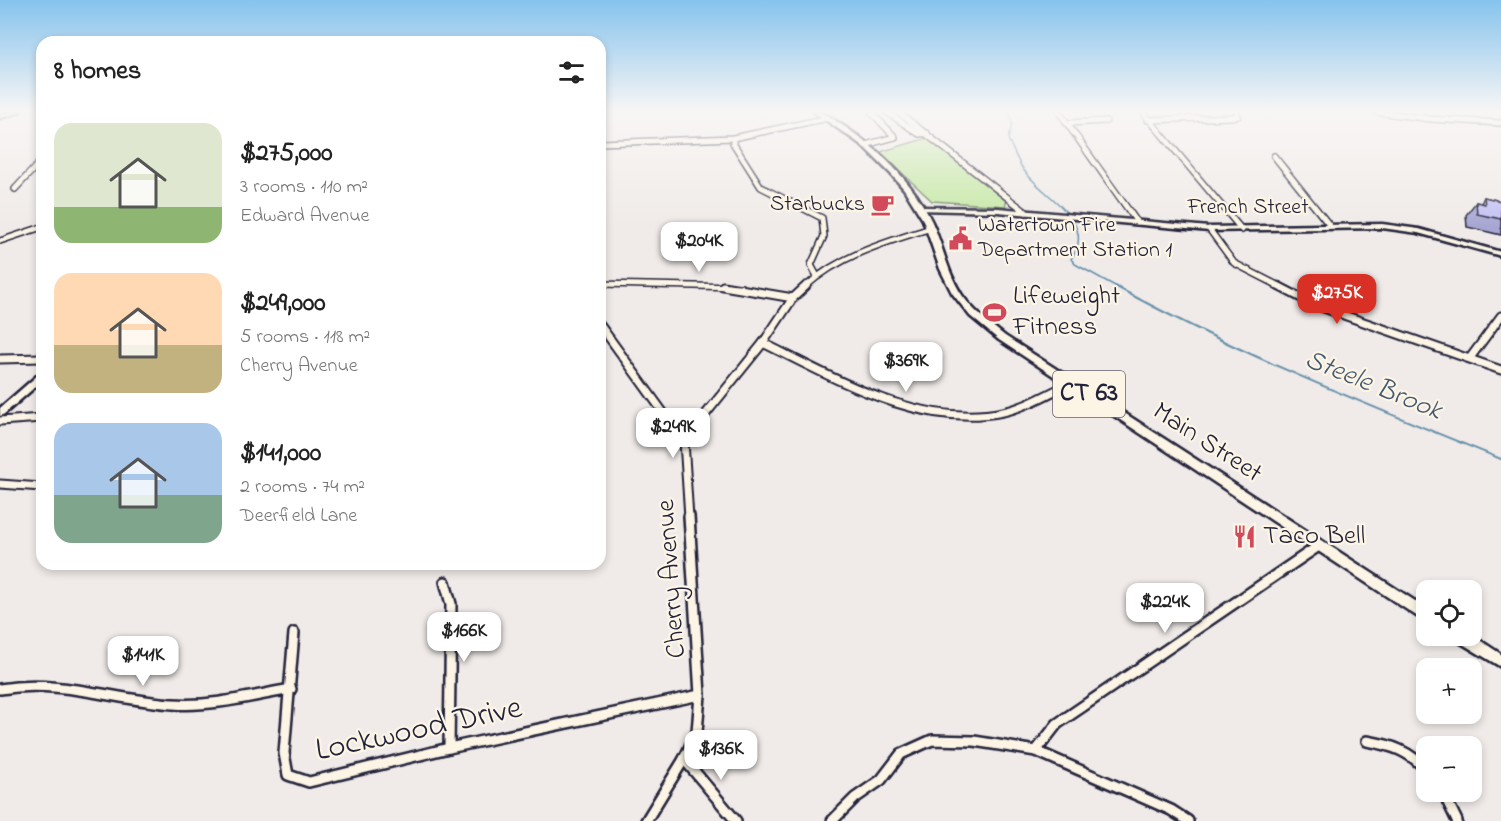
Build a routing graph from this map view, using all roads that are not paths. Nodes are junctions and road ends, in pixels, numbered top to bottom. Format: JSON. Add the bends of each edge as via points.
{"nodes":[{"id":1,"x":738,"y":150,"type":"edge"},
{"id":2,"x":870,"y":150,"type":"edge"},
{"id":3,"x":949,"y":150,"type":"edge"},
{"id":4,"x":1086,"y":150,"type":"edge"},
{"id":5,"x":1174,"y":150,"type":"edge"},
{"id":6,"x":1274,"y":156,"type":"dead end"},
{"id":7,"x":36,"y":166,"type":"edge"},
{"id":8,"x":15,"y":189,"type":"dead end"},
{"id":9,"x":921,"y":209,"type":"junction"},
{"id":10,"x":1026,"y":212,"type":"junction"},
{"id":11,"x":1137,"y":222,"type":"junction"},
{"id":12,"x":1330,"y":226,"type":"junction"},
{"id":13,"x":931,"y":228,"type":"junction"},
{"id":14,"x":1209,"y":229,"type":"junction"},
{"id":15,"x":36,"y":230,"type":"edge"},
{"id":16,"x":1242,"y":230,"type":"junction"},
{"id":17,"x":0,"y":241,"type":"edge"},
{"id":18,"x":1501,"y":254,"type":"edge"},
{"id":19,"x":817,"y":276,"type":"junction"},
{"id":20,"x":606,"y":284,"type":"edge"},
{"id":21,"x":793,"y":298,"type":"junction"},
{"id":22,"x":1501,"y":316,"type":"edge"},
{"id":23,"x":606,"y":333,"type":"edge"},
{"id":24,"x":763,"y":343,"type":"junction"},
{"id":25,"x":36,"y":358,"type":"edge"},
{"id":26,"x":1470,"y":358,"type":"junction"},
{"id":27,"x":0,"y":359,"type":"edge"},
{"id":28,"x":1501,"y":370,"type":"edge"},
{"id":29,"x":36,"y":381,"type":"edge"},
{"id":30,"x":1071,"y":383,"type":"junction"},
{"id":31,"x":0,"y":413,"type":"edge"},
{"id":32,"x":36,"y":419,"type":"edge"},
{"id":33,"x":0,"y":422,"type":"edge"},
{"id":34,"x":684,"y":441,"type":"junction"},
{"id":35,"x":0,"y":484,"type":"edge"},
{"id":36,"x":36,"y":487,"type":"edge"},
{"id":37,"x":1320,"y":545,"type":"junction"},
{"id":38,"x":445,"y":582,"type":"dead end"},
{"id":39,"x":1416,"y":608,"type":"edge"},
{"id":40,"x":294,"y":633,"type":"dead end"},
{"id":41,"x":1477,"y":646,"type":"edge"},
{"id":42,"x":1501,"y":661,"type":"edge"},
{"id":43,"x":0,"y":689,"type":"edge"},
{"id":44,"x":291,"y":689,"type":"junction"},
{"id":45,"x":700,"y":695,"type":"junction"},
{"id":46,"x":1368,"y":741,"type":"dead end"},
{"id":47,"x":449,"y":748,"type":"junction"},
{"id":48,"x":1036,"y":752,"type":"junction"},
{"id":49,"x":1416,"y":758,"type":"edge"},
{"id":50,"x":684,"y":759,"type":"junction"},
{"id":51,"x":1450,"y":802,"type":"edge"},
{"id":52,"x":646,"y":821,"type":"edge"},
{"id":53,"x":736,"y":821,"type":"edge"},
{"id":54,"x":832,"y":821,"type":"edge"},
{"id":55,"x":1188,"y":821,"type":"edge"},
{"id":56,"x":1457,"y":821,"type":"edge"}],
"edges":[{"from":1,"to":19,"type":"street","via":[[761,187],[822,218],[826,224],[811,266]]},
{"from":2,"to":9,"type":"main road","name":"Main Street","number":"CT 63","via":[[901,180]]},
{"from":3,"to":10,"type":"street"},
{"from":4,"to":11,"type":"street"},
{"from":5,"to":16,"type":"street"},
{"from":6,"to":12,"type":"street"},
{"from":7,"to":8,"type":"street"},
{"from":9,"to":10,"type":"street","name":"French Street"},
{"from":9,"to":13,"type":"main road","name":"Main Street","number":"CT 63"},
{"from":10,"to":11,"type":"street","name":"French Street"},
{"from":11,"to":14,"type":"street","name":"French Street"},
{"from":12,"to":16,"type":"street","name":"French Street"},
{"from":12,"to":18,"type":"street","name":"French Street","via":[[1382,225],[1419,231]]},
{"from":13,"to":19,"type":"street","via":[[863,250]]},
{"from":13,"to":30,"type":"main road","name":"Main Street","number":"CT 63","via":[[951,284],[972,313],[1002,338]]},
{"from":14,"to":16,"type":"street","name":"French Street"},
{"from":14,"to":26,"type":"street","via":[[1234,263],[1306,300]]},
{"from":15,"to":17,"type":"street"},
{"from":19,"to":21,"type":"street"},
{"from":20,"to":21,"type":"street","via":[[734,286]]},
{"from":21,"to":24,"type":"street"},
{"from":22,"to":26,"type":"street"},
{"from":23,"to":34,"type":"street"},
{"from":24,"to":30,"type":"street","via":[[859,390],[914,409],[967,414],[1003,412]]},
{"from":24,"to":34,"type":"street"},
{"from":25,"to":27,"type":"street"},
{"from":26,"to":28,"type":"street"},
{"from":29,"to":31,"type":"street"},
{"from":30,"to":37,"type":"main road","name":"Main Street","number":"CT 63"},
{"from":32,"to":33,"type":"street"},
{"from":34,"to":45,"type":"street","name":"Cherry Avenue"},
{"from":35,"to":36,"type":"street"},
{"from":37,"to":39,"type":"main road","name":"Main Street","number":"CT 63"},
{"from":37,"to":48,"type":"street","via":[[1057,724]]},
{"from":38,"to":47,"type":"street","via":[[451,604]]},
{"from":40,"to":44,"type":"street","name":"Lockwood Drive"},
{"from":41,"to":42,"type":"main road"},
{"from":43,"to":44,"type":"street","via":[[15,685],[65,686],[160,704],[198,704]]},
{"from":44,"to":47,"type":"street","name":"Lockwood Drive","via":[[284,753],[288,774],[298,778],[309,782]]},
{"from":45,"to":47,"type":"street","name":"Lockwood Drive"},
{"from":45,"to":50,"type":"street","name":"Cherry Avenue","via":[[697,732]]},
{"from":46,"to":49,"type":"street","via":[[1397,746]]},
{"from":48,"to":54,"type":"street","via":[[974,741],[932,740],[901,754],[881,780]]},
{"from":48,"to":55,"type":"street"},
{"from":50,"to":52,"type":"street","name":"Cherry Avenue"},
{"from":50,"to":53,"type":"street"},
{"from":51,"to":56,"type":"street"}]}
